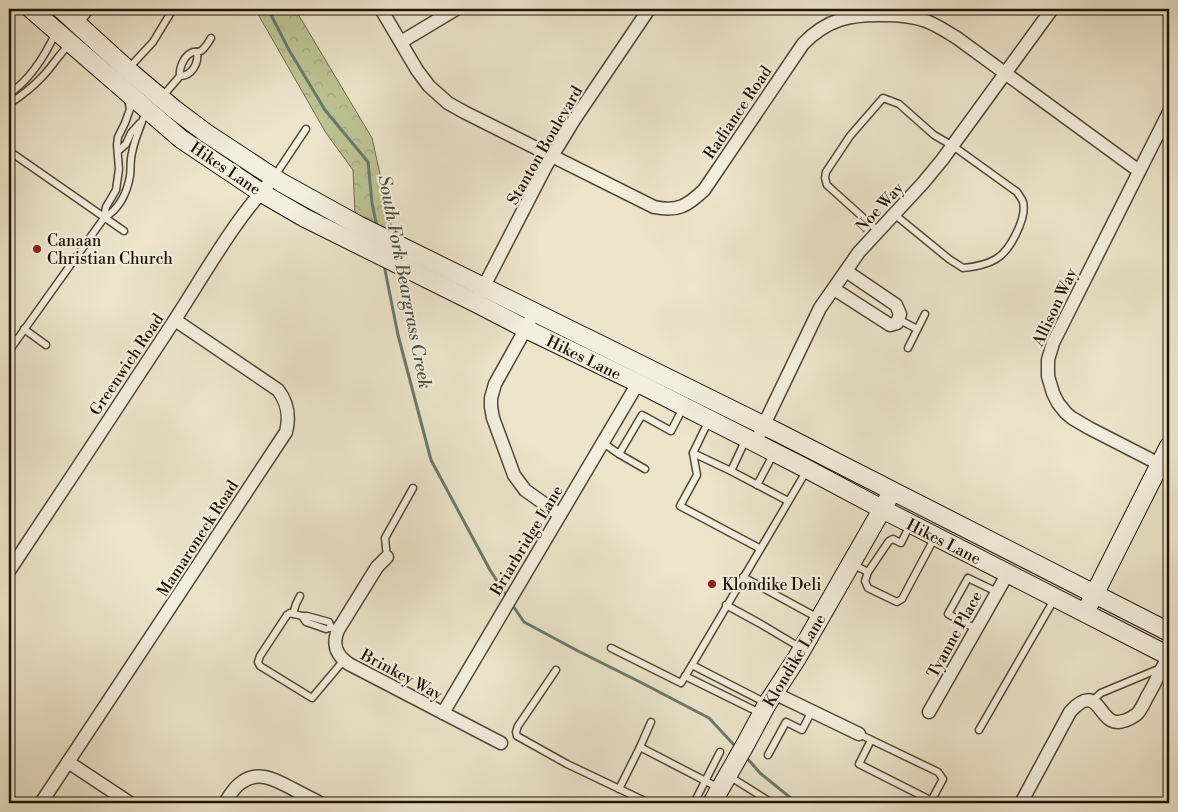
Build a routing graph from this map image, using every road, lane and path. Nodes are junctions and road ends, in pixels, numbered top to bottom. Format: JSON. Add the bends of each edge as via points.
{"nodes":[{"id":1,"x":30,"y":9,"type":"edge"},
{"id":2,"x":61,"y":9,"type":"edge"},
{"id":3,"x":173,"y":9,"type":"edge"},
{"id":4,"x":381,"y":9,"type":"edge"},
{"id":5,"x":456,"y":9,"type":"edge"},
{"id":6,"x":649,"y":9,"type":"edge"},
{"id":7,"x":1052,"y":9,"type":"edge"},
{"id":8,"x":81,"y":16,"type":"edge"},
{"id":9,"x":57,"y":30,"type":"junction"},
{"id":10,"x":211,"y":38,"type":"dead end"},
{"id":11,"x":401,"y":42,"type":"junction"},
{"id":12,"x":71,"y":43,"type":"junction"},
{"id":13,"x":197,"y":52,"type":"junction"},
{"id":14,"x":128,"y":70,"type":"junction"},
{"id":15,"x":1005,"y":74,"type":"junction"},
{"id":16,"x":180,"y":76,"type":"junction"},
{"id":17,"x":127,"y":93,"type":"junction"},
{"id":18,"x":9,"y":94,"type":"edge"},
{"id":19,"x":9,"y":104,"type":"edge"},
{"id":20,"x":151,"y":110,"type":"junction"},
{"id":21,"x":1169,"y":112,"type":"edge"},
{"id":22,"x":306,"y":130,"type":"dead end"},
{"id":23,"x":953,"y":146,"type":"junction"},
{"id":24,"x":9,"y":150,"type":"edge"},
{"id":25,"x":118,"y":151,"type":"junction"},
{"id":26,"x":552,"y":156,"type":"junction"},
{"id":27,"x":1139,"y":171,"type":"junction"},
{"id":28,"x":274,"y":178,"type":"junction"},
{"id":29,"x":260,"y":192,"type":"junction"},
{"id":30,"x":894,"y":214,"type":"junction"},
{"id":31,"x":104,"y":218,"type":"junction"},
{"id":32,"x":124,"y":231,"type":"dead end"},
{"id":33,"x":878,"y":232,"type":"junction"},
{"id":34,"x":846,"y":271,"type":"junction"},
{"id":35,"x":484,"y":287,"type":"junction"},
{"id":36,"x":834,"y":289,"type":"junction"},
{"id":37,"x":476,"y":303,"type":"junction"},
{"id":38,"x":534,"y":312,"type":"junction"},
{"id":39,"x":925,"y":314,"type":"dead end"},
{"id":40,"x":898,"y":319,"type":"junction"},
{"id":41,"x":175,"y":320,"type":"junction"},
{"id":42,"x":24,"y":329,"type":"junction"},
{"id":43,"x":526,"y":329,"type":"junction"},
{"id":44,"x":917,"y":329,"type":"junction"},
{"id":45,"x":9,"y":335,"type":"edge"},
{"id":46,"x":16,"y":340,"type":"junction"},
{"id":47,"x":46,"y":345,"type":"dead end"},
{"id":48,"x":908,"y":348,"type":"dead end"},
{"id":49,"x":9,"y":351,"type":"edge"},
{"id":50,"x":638,"y":383,"type":"junction"},
{"id":51,"x":684,"y":406,"type":"junction"},
{"id":52,"x":709,"y":419,"type":"junction"},
{"id":53,"x":764,"y":425,"type":"junction"},
{"id":54,"x":751,"y":440,"type":"junction"},
{"id":55,"x":602,"y":442,"type":"junction"},
{"id":56,"x":1169,"y":446,"type":"edge"},
{"id":57,"x":774,"y":452,"type":"junction"},
{"id":58,"x":693,"y":453,"type":"junction"},
{"id":59,"x":619,"y":454,"type":"junction"},
{"id":60,"x":1165,"y":467,"type":"edge"},
{"id":61,"x":645,"y":468,"type":"dead end"},
{"id":62,"x":808,"y":469,"type":"junction"},
{"id":63,"x":731,"y":471,"type":"junction"},
{"id":64,"x":757,"y":485,"type":"junction"},
{"id":65,"x":413,"y":488,"type":"dead end"},
{"id":66,"x":892,"y":491,"type":"junction"},
{"id":67,"x":788,"y":501,"type":"junction"},
{"id":68,"x":882,"y":509,"type":"junction"},
{"id":69,"x":560,"y":515,"type":"junction"},
{"id":70,"x":910,"y":524,"type":"junction"},
{"id":71,"x":935,"y":536,"type":"junction"},
{"id":72,"x":760,"y":548,"type":"junction"},
{"id":73,"x":386,"y":557,"type":"joint"},
{"id":74,"x":850,"y":564,"type":"junction"},
{"id":75,"x":9,"y":571,"type":"edge"},
{"id":76,"x":868,"y":572,"type":"junction"},
{"id":77,"x":1008,"y":573,"type":"junction"},
{"id":78,"x":743,"y":576,"type":"junction"},
{"id":79,"x":997,"y":592,"type":"junction"},
{"id":80,"x":1094,"y":594,"type":"junction"},
{"id":81,"x":300,"y":596,"type":"dead end"},
{"id":82,"x":1056,"y":597,"type":"junction"},
{"id":83,"x":726,"y":605,"type":"junction"},
{"id":84,"x":1085,"y":613,"type":"junction"},
{"id":85,"x":294,"y":614,"type":"junction"},
{"id":86,"x":819,"y":619,"type":"junction"},
{"id":87,"x":334,"y":628,"type":"junction"},
{"id":88,"x":976,"y":629,"type":"junction"},
{"id":89,"x":1169,"y":632,"type":"edge"},
{"id":90,"x":611,"y":648,"type":"dead end"},
{"id":91,"x":802,"y":649,"type":"junction"},
{"id":92,"x":344,"y":660,"type":"junction"},
{"id":93,"x":1167,"y":660,"type":"edge"},
{"id":94,"x":692,"y":664,"type":"junction"},
{"id":95,"x":556,"y":670,"type":"dead end"},
{"id":96,"x":685,"y":676,"type":"junction"},
{"id":97,"x":1092,"y":700,"type":"junction"},
{"id":98,"x":768,"y":704,"type":"junction"},
{"id":99,"x":812,"y":711,"type":"junction"},
{"id":100,"x":929,"y":712,"type":"dead end"},
{"id":101,"x":443,"y":713,"type":"junction"},
{"id":102,"x":651,"y":722,"type":"dead end"},
{"id":103,"x":979,"y":730,"type":"dead end"},
{"id":104,"x":859,"y":734,"type":"joint"},
{"id":105,"x":871,"y":740,"type":"junction"},
{"id":106,"x":501,"y":743,"type":"dead end"},
{"id":107,"x":640,"y":747,"type":"junction"},
{"id":108,"x":720,"y":752,"type":"dead end"},
{"id":109,"x":768,"y":755,"type":"dead end"},
{"id":110,"x":68,"y":762,"type":"junction"},
{"id":111,"x":716,"y":787,"type":"edge"},
{"id":112,"x":618,"y":789,"type":"junction"},
{"id":113,"x":931,"y":802,"type":"edge"},
{"id":114,"x":41,"y":803,"type":"edge"},
{"id":115,"x":130,"y":803,"type":"edge"},
{"id":116,"x":224,"y":803,"type":"edge"},
{"id":117,"x":320,"y":803,"type":"edge"},
{"id":118,"x":649,"y":803,"type":"edge"},
{"id":119,"x":694,"y":803,"type":"edge"},
{"id":120,"x":772,"y":803,"type":"edge"},
{"id":121,"x":1021,"y":803,"type":"edge"}],
"edges":[{"from":1,"to":9,"type":"main road","name":"Hikes Lane"},
{"from":2,"to":8,"type":"main road","name":"Hikes Lane"},
{"from":3,"to":14,"type":"lane","via":[[153,42]]},
{"from":4,"to":11,"type":"street","name":"Radiance Road"},
{"from":5,"to":11,"type":"street"},
{"from":6,"to":26,"type":"street","name":"Stanton Boulevard"},
{"from":7,"to":15,"type":"street","name":"Noe Way"},
{"from":8,"to":14,"type":"main road","name":"Hikes Lane"},
{"from":9,"to":12,"type":"main road","name":"Hikes Lane"},
{"from":9,"to":18,"type":"lane","via":[[32,73]]},
{"from":10,"to":13,"type":"lane","via":[[207,46]]},
{"from":11,"to":26,"type":"street","name":"Radiance Road","via":[[429,86],[448,103]]},
{"from":12,"to":17,"type":"main road","name":"Hikes Lane"},
{"from":12,"to":19,"type":"lane","via":[[41,78]]},
{"from":13,"to":16,"type":"lane","via":[[185,60]]},
{"from":13,"to":16,"type":"lane","via":[[194,67],[188,75]]},
{"from":14,"to":20,"type":"main road","name":"Hikes Lane"},
{"from":15,"to":23,"type":"street","name":"Noe Way"},
{"from":15,"to":26,"type":"street","name":"Radiance Road","via":[[936,25],[894,15],[856,16],[828,24],[810,36],[704,190],[687,205],[668,209],[654,207]]},
{"from":15,"to":27,"type":"street","name":"Radiance Road"},
{"from":16,"to":20,"type":"lane"},
{"from":17,"to":20,"type":"main road","name":"Hikes Lane"},
{"from":17,"to":25,"type":"lane","via":[[130,110],[118,138]]},
{"from":20,"to":25,"type":"lane"},
{"from":20,"to":28,"type":"main road","name":"Hikes Lane","via":[[206,132]]},
{"from":20,"to":29,"type":"main road","name":"Hikes Lane","via":[[181,139]]},
{"from":20,"to":31,"type":"lane","via":[[134,145],[125,195],[113,213]]},
{"from":21,"to":27,"type":"street","name":"Allison Way"},
{"from":22,"to":28,"type":"lane"},
{"from":23,"to":30,"type":"street","name":"Noe Way"},
{"from":23,"to":30,"type":"lane","via":[[1017,192],[1022,201],[1024,212],[1015,238],[1003,254],[979,266],[963,268]]},
{"from":23,"to":33,"type":"lane","via":[[934,135],[899,104],[883,98],[850,136],[825,178],[827,185]]},
{"from":24,"to":31,"type":"lane"},
{"from":25,"to":31,"type":"lane","via":[[116,190]]},
{"from":26,"to":35,"type":"street","name":"Stanton Boulevard"},
{"from":27,"to":60,"type":"street","name":"Allison Way","via":[[1053,343],[1047,367],[1053,393],[1072,418]]},
{"from":28,"to":29,"type":"street","name":"Greenwich Road"},
{"from":28,"to":35,"type":"main road","name":"Hikes Lane","via":[[358,225]]},
{"from":29,"to":37,"type":"main road","name":"Hikes Lane","via":[[305,218]]},
{"from":29,"to":41,"type":"street","name":"Greenwich Road"},
{"from":30,"to":33,"type":"street","name":"Noe Way"},
{"from":31,"to":32,"type":"lane"},
{"from":31,"to":42,"type":"lane"},
{"from":33,"to":34,"type":"street","name":"Noe Way"},
{"from":34,"to":36,"type":"street","name":"Noe Way"},
{"from":34,"to":40,"type":"street","via":[[896,305],[900,314]]},
{"from":35,"to":37,"type":"street","name":"Stanton Boulevard"},
{"from":35,"to":38,"type":"main road","name":"Hikes Lane"},
{"from":36,"to":40,"type":"street","via":[[890,325]]},
{"from":36,"to":53,"type":"street","name":"Noe Way","via":[[820,308]]},
{"from":37,"to":43,"type":"main road","name":"Hikes Lane"},
{"from":38,"to":43,"type":"street"},
{"from":38,"to":53,"type":"main road","name":"Hikes Lane"},
{"from":39,"to":44,"type":"lane"},
{"from":40,"to":44,"type":"lane"},
{"from":41,"to":75,"type":"street","name":"Greenwich Road"},
{"from":41,"to":110,"type":"street","name":"Mamaroneck Road","via":[[278,390],[288,408],[288,424],[280,442]]},
{"from":42,"to":46,"type":"lane"},
{"from":42,"to":47,"type":"lane"},
{"from":43,"to":50,"type":"main road","name":"Hikes Lane"},
{"from":43,"to":69,"type":"street","via":[[493,388],[492,413],[509,465],[519,483]]},
{"from":44,"to":48,"type":"lane"},
{"from":45,"to":46,"type":"lane"},
{"from":46,"to":49,"type":"lane"},
{"from":50,"to":51,"type":"main road","name":"Hikes Lane"},
{"from":50,"to":55,"type":"street","name":"Briarbridge Lane"},
{"from":51,"to":52,"type":"main road","name":"Hikes Lane"},
{"from":51,"to":59,"type":"lane","via":[[671,431],[642,415]]},
{"from":52,"to":54,"type":"main road","name":"Hikes Lane"},
{"from":52,"to":58,"type":"lane"},
{"from":53,"to":54,"type":"street","name":"Noe Way"},
{"from":53,"to":66,"type":"main road","name":"Hikes Lane"},
{"from":54,"to":57,"type":"main road","name":"Hikes Lane"},
{"from":54,"to":63,"type":"lane"},
{"from":55,"to":59,"type":"lane"},
{"from":55,"to":69,"type":"street","name":"Briarbridge Lane"},
{"from":56,"to":60,"type":"main road"},
{"from":57,"to":62,"type":"main road","name":"Hikes Lane"},
{"from":57,"to":64,"type":"lane"},
{"from":58,"to":63,"type":"lane"},
{"from":58,"to":72,"type":"lane","via":[[697,475],[680,506]]},
{"from":59,"to":61,"type":"lane"},
{"from":60,"to":80,"type":"main road"},
{"from":62,"to":67,"type":"lane"},
{"from":62,"to":68,"type":"main road","name":"Hikes Lane"},
{"from":63,"to":64,"type":"lane"},
{"from":64,"to":67,"type":"lane"},
{"from":65,"to":73,"type":"lane","via":[[386,538]]},
{"from":66,"to":68,"type":"main road","name":"Klondike Lane"},
{"from":66,"to":80,"type":"main road","name":"Hikes Lane"},
{"from":67,"to":72,"type":"lane"},
{"from":68,"to":70,"type":"main road","name":"Hikes Lane"},
{"from":68,"to":74,"type":"main road","name":"Klondike Lane"},
{"from":69,"to":101,"type":"street","name":"Briarbridge Lane"},
{"from":70,"to":71,"type":"main road","name":"Hikes Lane"},
{"from":70,"to":76,"type":"lane","via":[[901,543],[893,539],[889,541]]},
{"from":71,"to":76,"type":"lane","via":[[902,599],[897,602],[868,588],[865,580]]},
{"from":71,"to":77,"type":"main road","name":"Hikes Lane"},
{"from":72,"to":78,"type":"lane"},
{"from":73,"to":87,"type":"street"},
{"from":74,"to":76,"type":"lane"},
{"from":74,"to":86,"type":"main road","name":"Klondike Lane"},
{"from":77,"to":79,"type":"street","name":"Tyanne Place"},
{"from":77,"to":82,"type":"main road","name":"Hikes Lane"},
{"from":78,"to":83,"type":"lane"},
{"from":78,"to":86,"type":"lane"},
{"from":79,"to":88,"type":"street","name":"Tyanne Place"},
{"from":79,"to":88,"type":"lane","via":[[968,578],[948,614]]},
{"from":80,"to":84,"type":"main road"},
{"from":80,"to":89,"type":"main road","name":"Hikes Lane"},
{"from":81,"to":85,"type":"lane"},
{"from":82,"to":84,"type":"main road","name":"Hikes Lane"},
{"from":82,"to":103,"type":"lane"},
{"from":83,"to":91,"type":"lane"},
{"from":83,"to":94,"type":"lane"},
{"from":84,"to":93,"type":"main road","name":"Hikes Lane"},
{"from":85,"to":87,"type":"lane","via":[[329,622]]},
{"from":85,"to":92,"type":"lane","via":[[287,615],[281,623],[260,656],[260,666],[312,698]]},
{"from":86,"to":91,"type":"main road","name":"Klondike Lane"},
{"from":87,"to":92,"type":"street","name":"Brinkey Way","via":[[337,652]]},
{"from":88,"to":100,"type":"street","name":"Tyanne Place"},
{"from":90,"to":96,"type":"lane","via":[[681,683]]},
{"from":91,"to":98,"type":"main road","name":"Klondike Lane"},
{"from":92,"to":101,"type":"street","name":"Brinkey Way"},
{"from":93,"to":97,"type":"lane"},
{"from":93,"to":97,"type":"street","via":[[1141,709],[1126,720],[1114,722]]},
{"from":94,"to":96,"type":"lane"},
{"from":94,"to":98,"type":"lane"},
{"from":95,"to":112,"type":"lane","via":[[518,726],[517,736]]},
{"from":96,"to":98,"type":"lane"},
{"from":97,"to":121,"type":"street","via":[[1080,702],[1070,712]]},
{"from":98,"to":99,"type":"street"},
{"from":98,"to":111,"type":"main road","name":"Klondike Lane","via":[[742,751]]},
{"from":99,"to":104,"type":"street"},
{"from":99,"to":109,"type":"lane","via":[[802,730],[786,722]]},
{"from":101,"to":106,"type":"street","name":"Brinkey Way"},
{"from":102,"to":107,"type":"lane"},
{"from":104,"to":105,"type":"lane"},
{"from":105,"to":113,"type":"lane","via":[[859,764]]},
{"from":105,"to":113,"type":"lane","via":[[938,772],[943,779]]},
{"from":107,"to":111,"type":"lane"},
{"from":107,"to":112,"type":"lane"},
{"from":108,"to":111,"type":"lane"},
{"from":110,"to":114,"type":"street","name":"Mamaroneck Road"},
{"from":110,"to":115,"type":"street"},
{"from":111,"to":119,"type":"lane"},
{"from":111,"to":120,"type":"lane"},
{"from":112,"to":118,"type":"lane"},
{"from":116,"to":117,"type":"street","via":[[241,783],[257,776],[276,780]]}]}
